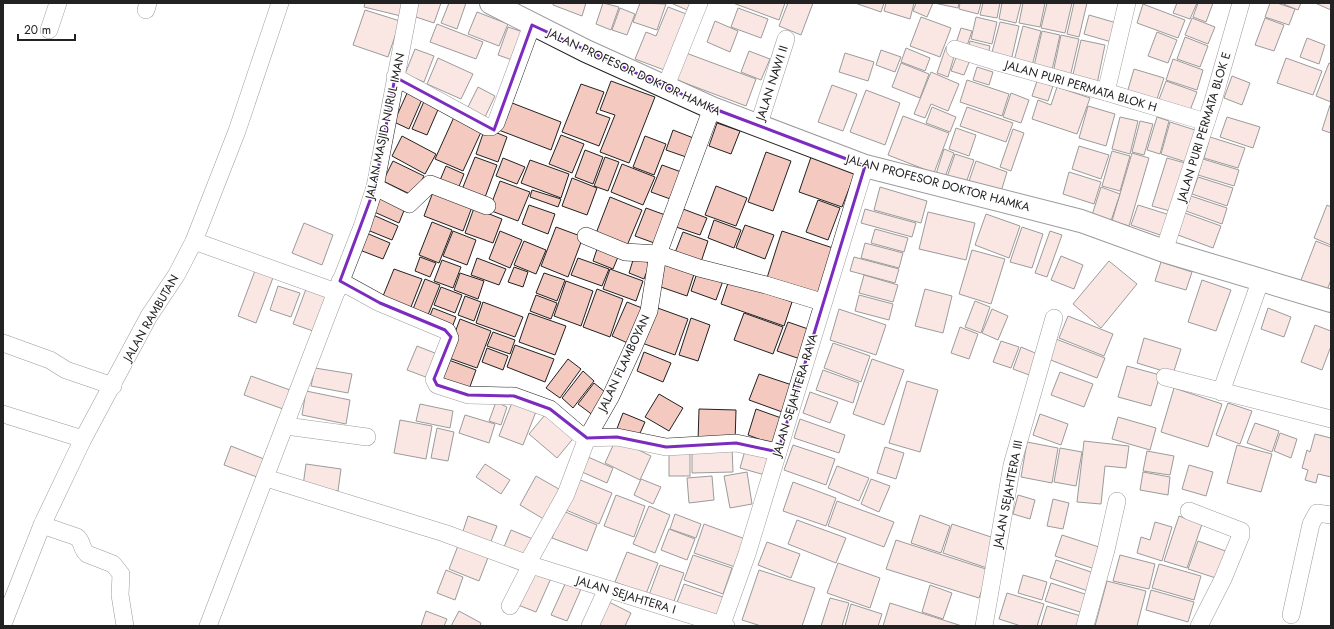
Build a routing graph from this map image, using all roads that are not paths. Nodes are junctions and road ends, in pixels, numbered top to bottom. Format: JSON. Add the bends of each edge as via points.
{"nodes":[{"id":1,"x":58,"y":3,"type":"edge"},
{"id":2,"x":280,"y":3,"type":"edge"},
{"id":3,"x":410,"y":3,"type":"edge"},
{"id":4,"x":491,"y":3,"type":"edge"},
{"id":5,"x":699,"y":3,"type":"edge"},
{"id":6,"x":1128,"y":3,"type":"edge"},
{"id":7,"x":1240,"y":3,"type":"edge"},
{"id":8,"x":532,"y":25,"type":"junction"},
{"id":9,"x":49,"y":30,"type":"dead end"},
{"id":10,"x":786,"y":39,"type":"dead end"},
{"id":11,"x":955,"y":49,"type":"dead end"},
{"id":12,"x":395,"y":77,"type":"junction"},
{"id":13,"x":665,"y":88,"type":"junction"},
{"id":14,"x":1106,"y":92,"type":"junction"},
{"id":15,"x":712,"y":108,"type":"junction"},
{"id":16,"x":1206,"y":122,"type":"junction"},
{"id":17,"x":758,"y":126,"type":"junction"},
{"id":18,"x":865,"y":166,"type":"junction"},
{"id":19,"x":375,"y":186,"type":"junction"},
{"id":20,"x":487,"y":206,"type":"dead end"},
{"id":21,"x":586,"y":236,"type":"dead end"},
{"id":22,"x":194,"y":241,"type":"junction"},
{"id":23,"x":1164,"y":251,"type":"junction"},
{"id":24,"x":658,"y":254,"type":"junction"},
{"id":25,"x":1261,"y":279,"type":"junction"},
{"id":26,"x":338,"y":287,"type":"junction"},
{"id":27,"x":1331,"y":301,"type":"edge"},
{"id":28,"x":822,"y":302,"type":"junction"},
{"id":29,"x":1054,"y":318,"type":"dead end"},
{"id":30,"x":3,"y":343,"type":"edge"},
{"id":31,"x":1165,"y":377,"type":"dead end"},
{"id":32,"x":112,"y":386,"type":"junction"},
{"id":33,"x":1221,"y":392,"type":"junction"},
{"id":34,"x":3,"y":414,"type":"edge"},
{"id":35,"x":1331,"y":419,"type":"edge"},
{"id":36,"x":286,"y":426,"type":"junction"},
{"id":37,"x":367,"y":437,"type":"dead end"},
{"id":38,"x":587,"y":438,"type":"junction"},
{"id":39,"x":83,"y":439,"type":"junction"},
{"id":40,"x":778,"y":452,"type":"junction"},
{"id":41,"x":266,"y":478,"type":"junction"},
{"id":42,"x":1117,"y":501,"type":"dead end"},
{"id":43,"x":1189,"y":511,"type":"dead end"},
{"id":44,"x":1331,"y":515,"type":"edge"},
{"id":45,"x":42,"y":525,"type":"junction"},
{"id":46,"x":529,"y":565,"type":"junction"},
{"id":47,"x":607,"y":589,"type":"junction"},
{"id":48,"x":510,"y":606,"type":"dead end"},
{"id":49,"x":1291,"y":615,"type":"dead end"},
{"id":50,"x":3,"y":624,"type":"edge"},
{"id":51,"x":724,"y":625,"type":"edge"},
{"id":52,"x":125,"y":626,"type":"edge"},
{"id":53,"x":208,"y":626,"type":"edge"},
{"id":54,"x":590,"y":626,"type":"edge"},
{"id":55,"x":984,"y":626,"type":"edge"},
{"id":56,"x":1085,"y":626,"type":"edge"},
{"id":57,"x":1199,"y":626,"type":"edge"}],
"edges":[{"from":1,"to":9,"type":"street"},
{"from":2,"to":22,"type":"street","name":"JALAN RAMBUTAN","via":[[237,130]]},
{"from":3,"to":12,"type":"street","name":"JALAN MASJID NURUL IMAN"},
{"from":4,"to":8,"type":"street","name":"JALAN PROFESOR DOKTOR HAMKA"},
{"from":5,"to":13,"type":"street"},
{"from":6,"to":14,"type":"street"},
{"from":7,"to":16,"type":"street","name":"JALAN PURI PERMATA BLOK E"},
{"from":8,"to":12,"type":"street","via":[[496,123],[491,127]]},
{"from":8,"to":13,"type":"street","name":"JALAN PROFESOR DOKTOR HAMKA"},
{"from":10,"to":17,"type":"street","name":"JALAN NAWI II"},
{"from":11,"to":14,"type":"street","name":"JALAN PURI PERMATA BLOK H"},
{"from":12,"to":19,"type":"street","name":"JALAN MASJID NURUL IMAN"},
{"from":13,"to":15,"type":"street","name":"JALAN PROFESOR DOKTOR HAMKA"},
{"from":14,"to":16,"type":"street","name":"JALAN PURI PERMATA BLOK H"},
{"from":15,"to":17,"type":"street","name":"JALAN PROFESOR DOKTOR HAMKA"},
{"from":15,"to":24,"type":"street","name":"JALAN FLAMBOYAN"},
{"from":16,"to":23,"type":"street","name":"JALAN PURI PERMATA BLOK E"},
{"from":17,"to":18,"type":"street","name":"JALAN PROFESOR DOKTOR HAMKA"},
{"from":18,"to":23,"type":"street","name":"JALAN PROFESOR DOKTOR HAMKA","via":[[1081,221]]},
{"from":18,"to":28,"type":"street","name":"JALAN SEJAHTERA RAYA"},
{"from":19,"to":20,"type":"street","via":[[409,204],[430,184]]},
{"from":19,"to":26,"type":"street","name":"JALAN MASJID NURUL IMAN"},
{"from":21,"to":24,"type":"street","via":[[626,252]]},
{"from":22,"to":26,"type":"street"},
{"from":22,"to":32,"type":"street","name":"JALAN RAMBUTAN","via":[[177,274],[149,316]]},
{"from":23,"to":25,"type":"street","name":"JALAN PROFESOR DOKTOR HAMKA"},
{"from":24,"to":28,"type":"street"},
{"from":24,"to":38,"type":"street","name":"JALAN FLAMBOYAN","via":[[649,311],[611,396]]},
{"from":25,"to":27,"type":"street","name":"JALAN PROFESOR DOKTOR HAMKA"},
{"from":25,"to":33,"type":"street"},
{"from":26,"to":36,"type":"street","name":"JALAN MASJID NURUL IMAN"},
{"from":26,"to":38,"type":"street","via":[[448,331],[450,338],[434,378],[437,385],[468,395],[514,396],[550,409]]},
{"from":28,"to":40,"type":"street","name":"JALAN SEJAHTERA RAYA"},
{"from":29,"to":55,"type":"street","name":"JALAN SEJAHTERA III","via":[[1012,465]]},
{"from":30,"to":32,"type":"street"},
{"from":31,"to":33,"type":"street"},
{"from":32,"to":39,"type":"street","name":"JALAN RAMBUTAN"},
{"from":33,"to":35,"type":"street"},
{"from":34,"to":39,"type":"street"},
{"from":36,"to":37,"type":"street"},
{"from":36,"to":41,"type":"street","name":"JALAN MASJID NURUL IMAN"},
{"from":38,"to":40,"type":"street","via":[[617,436],[666,447],[736,443]]},
{"from":38,"to":46,"type":"street","name":"JALAN FLAMBOYAN","via":[[566,494]]},
{"from":39,"to":45,"type":"street","name":"JALAN RAMBUTAN"},
{"from":40,"to":51,"type":"street","name":"JALAN SEJAHTERA RAYA"},
{"from":41,"to":46,"type":"street","name":"JALAN SEJAHTERA I","via":[[444,533]]},
{"from":41,"to":53,"type":"street","name":"JALAN MASJID NURUL IMAN"},
{"from":42,"to":56,"type":"street"},
{"from":43,"to":57,"type":"street","via":[[1241,531],[1223,579]]},
{"from":44,"to":49,"type":"street","via":[[1317,513],[1311,524]]},
{"from":45,"to":50,"type":"street","name":"JALAN RAMBUTAN"},
{"from":45,"to":52,"type":"street","via":[[77,537],[81,540],[84,552],[118,568],[121,574],[120,595]]},
{"from":46,"to":47,"type":"street","name":"JALAN SEJAHTERA I"},
{"from":46,"to":48,"type":"street","name":"JALAN FLAMBOYAN"},
{"from":47,"to":51,"type":"street","name":"JALAN SEJAHTERA I"},
{"from":47,"to":54,"type":"street"}]}
